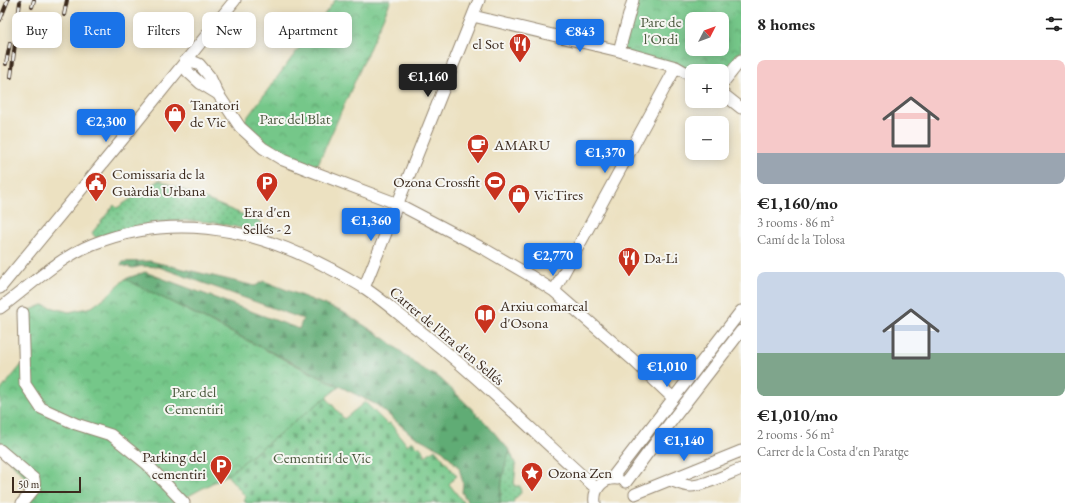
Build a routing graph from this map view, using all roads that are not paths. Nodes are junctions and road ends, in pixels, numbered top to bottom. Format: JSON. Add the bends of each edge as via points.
{"nodes":[{"id":1,"x":235,"y":0,"type":"edge"},
{"id":2,"x":479,"y":0,"type":"edge"},
{"id":3,"x":633,"y":0,"type":"edge"},
{"id":4,"x":473,"y":16,"type":"junction"},
{"id":5,"x":619,"y":50,"type":"junction"},
{"id":6,"x":186,"y":60,"type":"junction"},
{"id":7,"x":741,"y":60,"type":"edge"},
{"id":8,"x":676,"y":67,"type":"junction"},
{"id":9,"x":685,"y":72,"type":"edge"},
{"id":10,"x":729,"y":75,"type":"edge"},
{"id":11,"x":729,"y":99,"type":"edge"},
{"id":12,"x":741,"y":108,"type":"edge"},
{"id":13,"x":398,"y":204,"type":"junction"},
{"id":14,"x":0,"y":288,"type":"edge"},
{"id":15,"x":364,"y":288,"type":"junction"},
{"id":16,"x":554,"y":291,"type":"junction"},
{"id":17,"x":12,"y":299,"type":"junction"},
{"id":18,"x":0,"y":308,"type":"edge"},
{"id":19,"x":741,"y":311,"type":"edge"},
{"id":20,"x":23,"y":312,"type":"dead end"},
{"id":21,"x":0,"y":314,"type":"edge"},
{"id":22,"x":741,"y":331,"type":"edge"},
{"id":23,"x":698,"y":386,"type":"junction"},
{"id":24,"x":680,"y":389,"type":"junction"},
{"id":25,"x":673,"y":398,"type":"junction"},
{"id":26,"x":0,"y":450,"type":"edge"},
{"id":27,"x":741,"y":451,"type":"edge"},
{"id":28,"x":741,"y":469,"type":"edge"},
{"id":29,"x":611,"y":479,"type":"junction"},
{"id":30,"x":670,"y":480,"type":"junction"},
{"id":31,"x":626,"y":482,"type":"junction"},
{"id":32,"x":597,"y":489,"type":"junction"},
{"id":33,"x":634,"y":499,"type":"edge"},
{"id":34,"x":22,"y":503,"type":"edge"},
{"id":35,"x":184,"y":503,"type":"edge"},
{"id":36,"x":595,"y":503,"type":"edge"}],
"edges":[{"from":1,"to":6,"type":"street"},
{"from":2,"to":4,"type":"street"},
{"from":3,"to":5,"type":"street"},
{"from":4,"to":5,"type":"street"},
{"from":4,"to":13,"type":"street"},
{"from":5,"to":8,"type":"street"},
{"from":6,"to":13,"type":"street","via":[[199,64],[210,77],[240,127],[263,148],[306,169]]},
{"from":6,"to":14,"type":"street"},
{"from":7,"to":10,"type":"street"},
{"from":8,"to":9,"type":"street"},
{"from":8,"to":16,"type":"street"},
{"from":11,"to":12,"type":"street"},
{"from":13,"to":15,"type":"street"},
{"from":13,"to":16,"type":"street","via":[[486,250]]},
{"from":15,"to":17,"type":"street","name":"Carrer de l'Era d'en Sellés","via":[[308,257],[265,240],[213,229],[181,226],[137,231],[93,244],[62,261]]},
{"from":15,"to":32,"type":"street","name":"Carrer de l'Era d'en Sellés","via":[[438,344]]},
{"from":16,"to":25,"type":"street"},
{"from":17,"to":18,"type":"street","name":"Carrer de l'Era d'en Sellés"},
{"from":17,"to":21,"type":"street","name":"Carrer de l'Era d'en Sellés"},
{"from":19,"to":24,"type":"street"},
{"from":20,"to":35,"type":"street","via":[[25,384],[41,408],[76,424],[111,434],[147,464]]},
{"from":22,"to":23,"type":"street"},
{"from":23,"to":24,"type":"street"},
{"from":23,"to":31,"type":"street"},
{"from":24,"to":25,"type":"street"},
{"from":25,"to":29,"type":"street"},
{"from":26,"to":34,"type":"street","via":[[34,479],[35,488]]},
{"from":27,"to":30,"type":"street"},
{"from":28,"to":30,"type":"street","via":[[693,486]]},
{"from":29,"to":31,"type":"street"},
{"from":29,"to":32,"type":"street","via":[[604,481]]},
{"from":30,"to":33,"type":"street"},
{"from":31,"to":33,"type":"street","via":[[631,487]]},
{"from":32,"to":36,"type":"street"}]}
